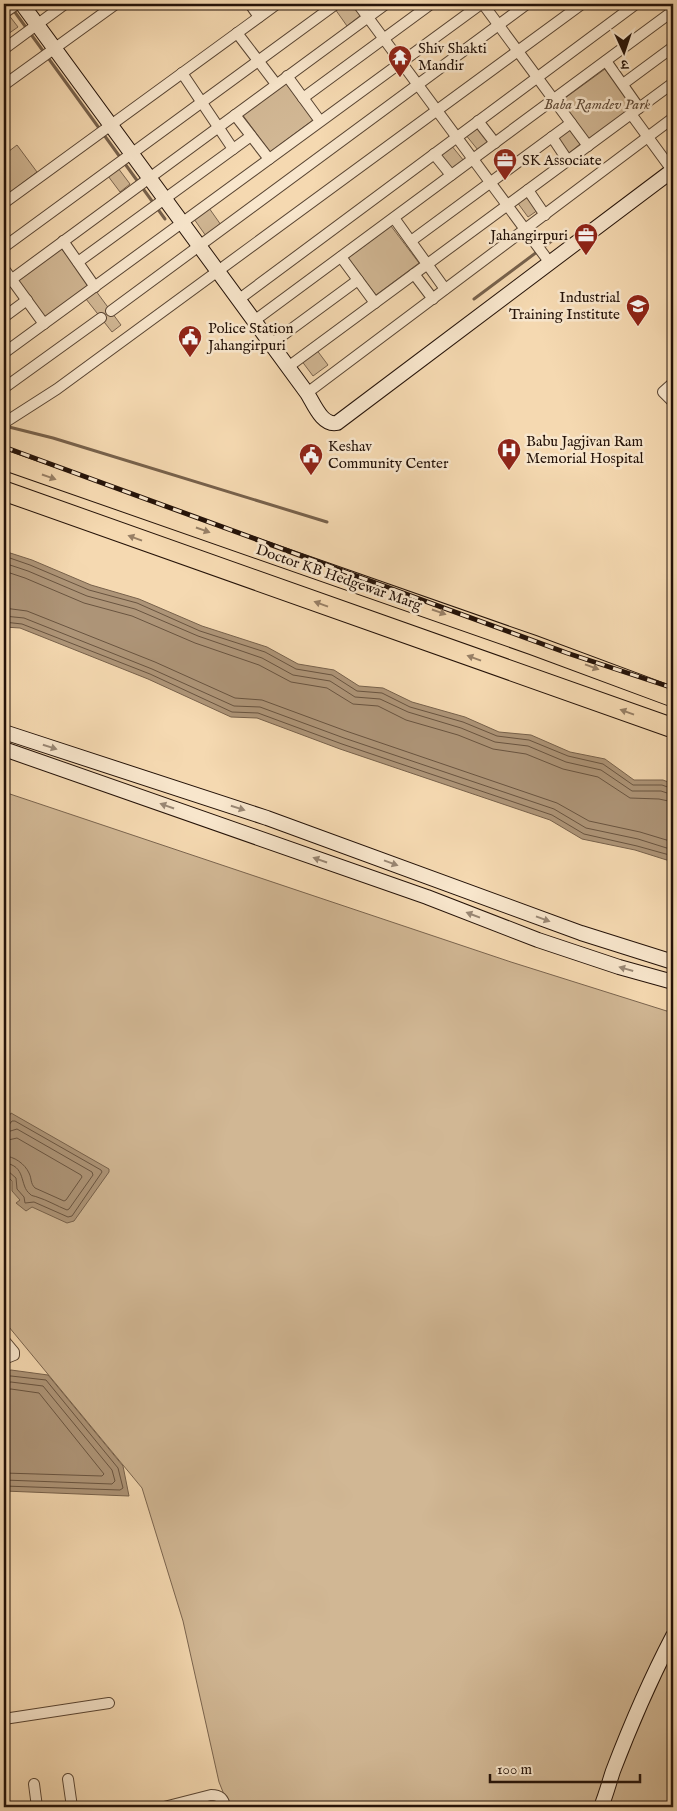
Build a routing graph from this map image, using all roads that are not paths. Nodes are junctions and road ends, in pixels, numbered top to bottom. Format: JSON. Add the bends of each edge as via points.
{"nodes":[{"id":1,"x":17,"y":4,"type":"edge"},
{"id":2,"x":22,"y":4,"type":"edge"},
{"id":3,"x":65,"y":4,"type":"edge"},
{"id":4,"x":116,"y":4,"type":"edge"},
{"id":5,"x":250,"y":4,"type":"edge"},
{"id":6,"x":277,"y":4,"type":"edge"},
{"id":7,"x":336,"y":4,"type":"edge"},
{"id":8,"x":358,"y":4,"type":"edge"},
{"id":9,"x":386,"y":4,"type":"edge"},
{"id":10,"x":431,"y":4,"type":"edge"},
{"id":11,"x":482,"y":4,"type":"edge"},
{"id":12,"x":527,"y":4,"type":"edge"},
{"id":13,"x":582,"y":4,"type":"edge"},
{"id":14,"x":636,"y":4,"type":"edge"},
{"id":15,"x":673,"y":11,"type":"edge"},
{"id":16,"x":4,"y":13,"type":"edge"},
{"id":17,"x":259,"y":17,"type":"junction"},
{"id":18,"x":368,"y":17,"type":"junction"},
{"id":19,"x":37,"y":25,"type":"junction"},
{"id":20,"x":498,"y":25,"type":"junction"},
{"id":21,"x":237,"y":33,"type":"junction"},
{"id":22,"x":384,"y":38,"type":"junction"},
{"id":23,"x":673,"y":47,"type":"edge"},
{"id":24,"x":54,"y":48,"type":"junction"},
{"id":25,"x":4,"y":50,"type":"edge"},
{"id":26,"x":517,"y":51,"type":"junction"},
{"id":27,"x":258,"y":60,"type":"junction"},
{"id":28,"x":606,"y":61,"type":"junction"},
{"id":29,"x":402,"y":62,"type":"junction"},
{"id":30,"x":182,"y":73,"type":"junction"},
{"id":31,"x":287,"y":76,"type":"junction"},
{"id":32,"x":537,"y":77,"type":"junction"},
{"id":33,"x":673,"y":83,"type":"edge"},
{"id":34,"x":276,"y":84,"type":"junction"},
{"id":35,"x":418,"y":84,"type":"junction"},
{"id":36,"x":623,"y":84,"type":"junction"},
{"id":37,"x":4,"y":85,"type":"edge"},
{"id":38,"x":303,"y":98,"type":"junction"},
{"id":39,"x":553,"y":100,"type":"junction"},
{"id":40,"x":201,"y":102,"type":"junction"},
{"id":41,"x":640,"y":108,"type":"junction"},
{"id":42,"x":437,"y":110,"type":"junction"},
{"id":43,"x":631,"y":114,"type":"junction"},
{"id":44,"x":235,"y":115,"type":"junction"},
{"id":45,"x":673,"y":118,"type":"edge"},
{"id":46,"x":320,"y":121,"type":"junction"},
{"id":47,"x":478,"y":121,"type":"junction"},
{"id":48,"x":571,"y":123,"type":"junction"},
{"id":49,"x":111,"y":125,"type":"junction"},
{"id":50,"x":218,"y":127,"type":"junction"},
{"id":51,"x":251,"y":136,"type":"junction"},
{"id":52,"x":457,"y":137,"type":"junction"},
{"id":53,"x":552,"y":137,"type":"junction"},
{"id":54,"x":647,"y":137,"type":"junction"},
{"id":55,"x":494,"y":143,"type":"junction"},
{"id":56,"x":588,"y":146,"type":"junction"},
{"id":57,"x":233,"y":149,"type":"junction"},
{"id":58,"x":131,"y":154,"type":"junction"},
{"id":59,"x":434,"y":154,"type":"junction"},
{"id":60,"x":269,"y":159,"type":"junction"},
{"id":61,"x":473,"y":159,"type":"junction"},
{"id":62,"x":568,"y":160,"type":"junction"},
{"id":63,"x":673,"y":170,"type":"edge"},
{"id":64,"x":451,"y":175,"type":"junction"},
{"id":65,"x":149,"y":178,"type":"junction"},
{"id":66,"x":490,"y":182,"type":"junction"},
{"id":67,"x":528,"y":190,"type":"junction"},
{"id":68,"x":165,"y":199,"type":"junction"},
{"id":69,"x":4,"y":203,"type":"edge"},
{"id":70,"x":507,"y":205,"type":"junction"},
{"id":71,"x":545,"y":215,"type":"junction"},
{"id":72,"x":394,"y":218,"type":"junction"},
{"id":73,"x":182,"y":223,"type":"junction"},
{"id":74,"x":526,"y":230,"type":"junction"},
{"id":75,"x":63,"y":241,"type":"junction"},
{"id":76,"x":411,"y":241,"type":"junction"},
{"id":77,"x":199,"y":246,"type":"junction"},
{"id":78,"x":4,"y":247,"type":"edge"},
{"id":79,"x":341,"y":257,"type":"junction"},
{"id":80,"x":78,"y":262,"type":"junction"},
{"id":81,"x":550,"y":263,"type":"junction"},
{"id":82,"x":427,"y":264,"type":"junction"},
{"id":83,"x":4,"y":269,"type":"edge"},
{"id":84,"x":217,"y":271,"type":"junction"},
{"id":85,"x":414,"y":274,"type":"junction"},
{"id":86,"x":358,"y":280,"type":"junction"},
{"id":87,"x":8,"y":282,"type":"edge"},
{"id":88,"x":95,"y":286,"type":"junction"},
{"id":89,"x":445,"y":290,"type":"junction"},
{"id":90,"x":433,"y":299,"type":"junction"},
{"id":91,"x":27,"y":300,"type":"junction"},
{"id":92,"x":238,"y":300,"type":"junction"},
{"id":93,"x":375,"y":303,"type":"junction"},
{"id":94,"x":111,"y":311,"type":"dead end"},
{"id":95,"x":4,"y":316,"type":"edge"},
{"id":96,"x":101,"y":318,"type":"dead end"},
{"id":97,"x":254,"y":321,"type":"junction"},
{"id":98,"x":44,"y":324,"type":"junction"},
{"id":99,"x":271,"y":344,"type":"junction"},
{"id":100,"x":4,"y":353,"type":"edge"},
{"id":101,"x":288,"y":367,"type":"junction"},
{"id":102,"x":673,"y":383,"type":"edge"},
{"id":103,"x":4,"y":388,"type":"edge"},
{"id":104,"x":307,"y":393,"type":"junction"},
{"id":105,"x":673,"y":402,"type":"edge"},
{"id":106,"x":4,"y":423,"type":"edge"},
{"id":107,"x":4,"y":460,"type":"edge"},
{"id":108,"x":4,"y":491,"type":"edge"},
{"id":109,"x":673,"y":697,"type":"edge"},
{"id":110,"x":673,"y":728,"type":"edge"},
{"id":111,"x":4,"y":732,"type":"edge"},
{"id":112,"x":4,"y":749,"type":"edge"},
{"id":113,"x":673,"y":962,"type":"edge"},
{"id":114,"x":673,"y":982,"type":"edge"},
{"id":115,"x":4,"y":1340,"type":"edge"},
{"id":116,"x":4,"y":1359,"type":"edge"},
{"id":117,"x":673,"y":1636,"type":"edge"},
{"id":118,"x":109,"y":1703,"type":"dead end"},
{"id":119,"x":4,"y":1718,"type":"edge"},
{"id":120,"x":68,"y":1778,"type":"dead end"},
{"id":121,"x":34,"y":1784,"type":"dead end"},
{"id":122,"x":193,"y":1804,"type":"edge"},
{"id":123,"x":37,"y":1807,"type":"edge"},
{"id":124,"x":72,"y":1807,"type":"edge"},
{"id":125,"x":164,"y":1807,"type":"edge"},
{"id":126,"x":225,"y":1807,"type":"edge"},
{"id":127,"x":601,"y":1807,"type":"edge"}],
"edges":[{"from":1,"to":16,"type":"street"},
{"from":2,"to":19,"type":"main road"},
{"from":3,"to":19,"type":"street"},
{"from":4,"to":24,"type":"street"},
{"from":5,"to":17,"type":"street"},
{"from":6,"to":17,"type":"street"},
{"from":7,"to":27,"type":"street"},
{"from":8,"to":18,"type":"street"},
{"from":9,"to":18,"type":"street"},
{"from":10,"to":22,"type":"street"},
{"from":11,"to":20,"type":"street"},
{"from":11,"to":29,"type":"street"},
{"from":12,"to":20,"type":"street"},
{"from":13,"to":26,"type":"street"},
{"from":14,"to":32,"type":"street"},
{"from":15,"to":28,"type":"street"},
{"from":17,"to":21,"type":"street"},
{"from":18,"to":22,"type":"street"},
{"from":18,"to":31,"type":"street"},
{"from":19,"to":24,"type":"main road"},
{"from":19,"to":25,"type":"street"},
{"from":20,"to":26,"type":"street"},
{"from":20,"to":35,"type":"street"},
{"from":21,"to":27,"type":"street"},
{"from":21,"to":30,"type":"street"},
{"from":22,"to":29,"type":"street"},
{"from":22,"to":38,"type":"street"},
{"from":23,"to":36,"type":"street"},
{"from":24,"to":37,"type":"street"},
{"from":24,"to":49,"type":"main road"},
{"from":26,"to":32,"type":"street"},
{"from":26,"to":42,"type":"street"},
{"from":27,"to":34,"type":"street"},
{"from":27,"to":40,"type":"street"},
{"from":28,"to":36,"type":"street"},
{"from":28,"to":39,"type":"street"},
{"from":29,"to":35,"type":"street"},
{"from":29,"to":46,"type":"street"},
{"from":30,"to":40,"type":"street"},
{"from":30,"to":49,"type":"street"},
{"from":31,"to":34,"type":"street"},
{"from":31,"to":38,"type":"street"},
{"from":32,"to":39,"type":"street"},
{"from":32,"to":47,"type":"street"},
{"from":33,"to":41,"type":"street"},
{"from":34,"to":44,"type":"street"},
{"from":35,"to":42,"type":"street"},
{"from":35,"to":77,"type":"street"},
{"from":36,"to":41,"type":"street"},
{"from":38,"to":46,"type":"street"},
{"from":39,"to":48,"type":"street"},
{"from":39,"to":55,"type":"street"},
{"from":40,"to":50,"type":"street"},
{"from":40,"to":58,"type":"street"},
{"from":41,"to":43,"type":"street"},
{"from":42,"to":52,"type":"street"},
{"from":42,"to":84,"type":"street"},
{"from":43,"to":54,"type":"street"},
{"from":43,"to":56,"type":"street"},
{"from":44,"to":50,"type":"street"},
{"from":44,"to":51,"type":"street"},
{"from":45,"to":54,"type":"street"},
{"from":46,"to":60,"type":"street"},
{"from":47,"to":52,"type":"street"},
{"from":47,"to":55,"type":"street"},
{"from":48,"to":53,"type":"street"},
{"from":48,"to":56,"type":"street"},
{"from":49,"to":58,"type":"main road"},
{"from":49,"to":69,"type":"street"},
{"from":50,"to":57,"type":"street"},
{"from":50,"to":65,"type":"street"},
{"from":51,"to":57,"type":"street"},
{"from":51,"to":60,"type":"street"},
{"from":52,"to":59,"type":"street"},
{"from":52,"to":61,"type":"street"},
{"from":53,"to":62,"type":"street"},
{"from":53,"to":66,"type":"street"},
{"from":54,"to":63,"type":"street"},
{"from":54,"to":71,"type":"street"},
{"from":55,"to":61,"type":"street"},
{"from":56,"to":62,"type":"street"},
{"from":57,"to":68,"type":"street"},
{"from":58,"to":65,"type":"main road"},
{"from":58,"to":78,"type":"street"},
{"from":59,"to":64,"type":"street"},
{"from":59,"to":92,"type":"street"},
{"from":60,"to":73,"type":"street"},
{"from":61,"to":64,"type":"street"},
{"from":61,"to":66,"type":"street"},
{"from":62,"to":67,"type":"street"},
{"from":63,"to":81,"type":"main road"},
{"from":64,"to":72,"type":"street"},
{"from":65,"to":68,"type":"main road"},
{"from":65,"to":75,"type":"street"},
{"from":66,"to":70,"type":"street"},
{"from":66,"to":76,"type":"street"},
{"from":67,"to":70,"type":"street"},
{"from":67,"to":71,"type":"street"},
{"from":68,"to":73,"type":"main road"},
{"from":68,"to":80,"type":"street"},
{"from":70,"to":74,"type":"street"},
{"from":70,"to":82,"type":"street"},
{"from":71,"to":74,"type":"street"},
{"from":72,"to":76,"type":"street"},
{"from":72,"to":79,"type":"street"},
{"from":73,"to":77,"type":"main road"},
{"from":73,"to":88,"type":"street"},
{"from":74,"to":81,"type":"street"},
{"from":74,"to":89,"type":"street"},
{"from":75,"to":80,"type":"street"},
{"from":75,"to":87,"type":"street"},
{"from":76,"to":82,"type":"street"},
{"from":77,"to":84,"type":"main road"},
{"from":77,"to":94,"type":"street"},
{"from":79,"to":86,"type":"street"},
{"from":79,"to":97,"type":"street"},
{"from":80,"to":88,"type":"street"},
{"from":81,"to":104,"type":"main road","via":[[337,423],[325,421]]},
{"from":82,"to":85,"type":"street"},
{"from":82,"to":89,"type":"street"},
{"from":83,"to":87,"type":"street"},
{"from":84,"to":92,"type":"main road"},
{"from":84,"to":106,"type":"street"},
{"from":85,"to":90,"type":"street"},
{"from":85,"to":93,"type":"street"},
{"from":86,"to":93,"type":"street"},
{"from":86,"to":99,"type":"street"},
{"from":87,"to":91,"type":"street"},
{"from":88,"to":98,"type":"street"},
{"from":89,"to":90,"type":"street"},
{"from":90,"to":104,"type":"street"},
{"from":91,"to":95,"type":"street"},
{"from":91,"to":98,"type":"street"},
{"from":92,"to":97,"type":"main road"},
{"from":93,"to":101,"type":"street"},
{"from":96,"to":103,"type":"street"},
{"from":97,"to":99,"type":"main road"},
{"from":98,"to":100,"type":"street"},
{"from":99,"to":101,"type":"main road"},
{"from":101,"to":104,"type":"main road"},
{"from":102,"to":105,"type":"street","via":[[663,392]]},
{"from":107,"to":109,"type":"highway","name":"Doctor KB Hedgewar Marg","one_way":true,"via":[[532,644]]},
{"from":110,"to":108,"type":"highway","name":"Doctor KB Hedgewar Marg","one_way":true},
{"from":111,"to":113,"type":"main road","one_way":true,"via":[[267,818],[581,933]]},
{"from":114,"to":112,"type":"main road","one_way":true,"via":[[538,940],[427,897]]},
{"from":115,"to":116,"type":"street","via":[[14,1352],[12,1357]]},
{"from":117,"to":127,"type":"main road","via":[[642,1700]]},
{"from":118,"to":119,"type":"street"},
{"from":120,"to":124,"type":"street"},
{"from":121,"to":123,"type":"street"},
{"from":122,"to":125,"type":"street"},
{"from":122,"to":126,"type":"street","via":[[218,1796]]}]}
